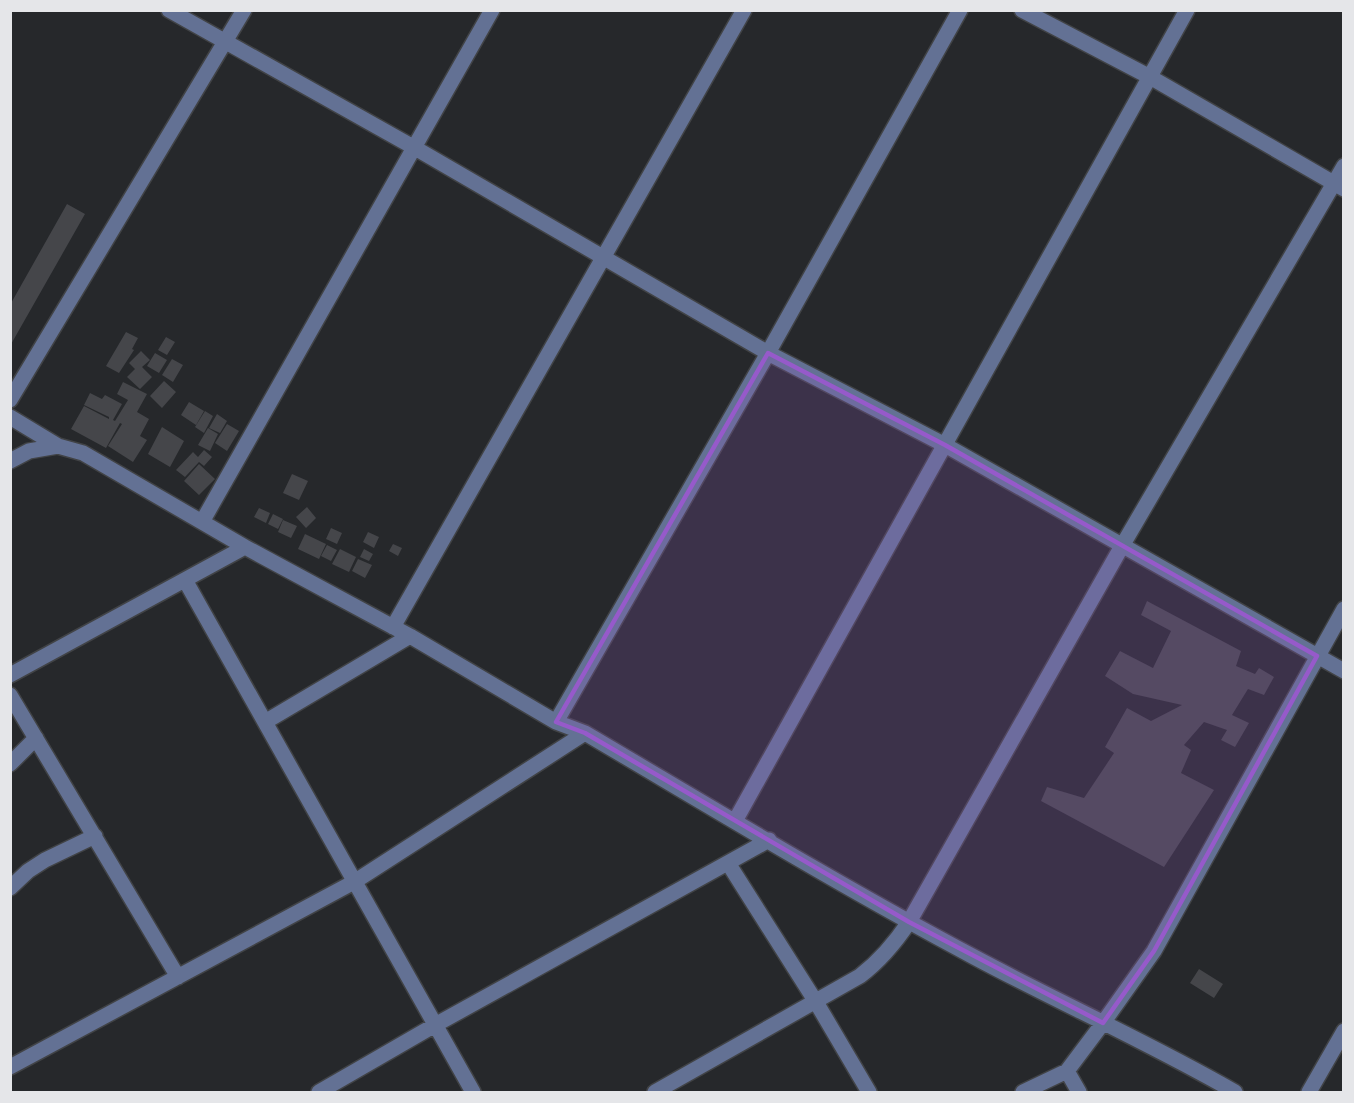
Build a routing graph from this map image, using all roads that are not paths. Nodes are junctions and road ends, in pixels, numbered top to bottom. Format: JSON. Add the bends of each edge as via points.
{"nodes":[{"id":1,"x":169,"y":10,"type":"edge"},
{"id":2,"x":244,"y":10,"type":"edge"},
{"id":3,"x":492,"y":10,"type":"edge"},
{"id":4,"x":744,"y":10,"type":"edge"},
{"id":5,"x":960,"y":10,"type":"edge"},
{"id":6,"x":1022,"y":10,"type":"edge"},
{"id":7,"x":1187,"y":10,"type":"edge"},
{"id":8,"x":226,"y":43,"type":"junction"},
{"id":9,"x":1150,"y":77,"type":"junction"},
{"id":10,"x":415,"y":148,"type":"junction"},
{"id":11,"x":1344,"y":166,"type":"edge"},
{"id":12,"x":1338,"y":187,"type":"edge"},
{"id":13,"x":603,"y":257,"type":"junction"},
{"id":14,"x":768,"y":353,"type":"junction"},
{"id":15,"x":10,"y":400,"type":"edge"},
{"id":16,"x":10,"y":417,"type":"edge"},
{"id":17,"x":945,"y":445,"type":"junction"},
{"id":18,"x":58,"y":446,"type":"junction"},
{"id":19,"x":10,"y":461,"type":"edge"},
{"id":20,"x":202,"y":522,"type":"junction"},
{"id":21,"x":1122,"y":546,"type":"junction"},
{"id":22,"x":245,"y":547,"type":"junction"},
{"id":23,"x":186,"y":580,"type":"junction"},
{"id":24,"x":1344,"y":609,"type":"edge"},
{"id":25,"x":393,"y":627,"type":"junction"},
{"id":26,"x":410,"y":636,"type":"junction"},
{"id":27,"x":1317,"y":656,"type":"junction"},
{"id":28,"x":1344,"y":670,"type":"edge"},
{"id":29,"x":10,"y":675,"type":"edge"},
{"id":30,"x":10,"y":694,"type":"edge"},
{"id":31,"x":265,"y":722,"type":"junction"},
{"id":32,"x":556,"y":722,"type":"junction"},
{"id":33,"x":585,"y":733,"type":"junction"},
{"id":34,"x":36,"y":738,"type":"junction"},
{"id":35,"x":10,"y":764,"type":"edge"},
{"id":36,"x":735,"y":821,"type":"junction"},
{"id":37,"x":95,"y":836,"type":"junction"},
{"id":38,"x":769,"y":840,"type":"junction"},
{"id":39,"x":728,"y":863,"type":"junction"},
{"id":40,"x":354,"y":882,"type":"junction"},
{"id":41,"x":10,"y":888,"type":"edge"},
{"id":42,"x":909,"y":922,"type":"junction"},
{"id":43,"x":178,"y":977,"type":"junction"},
{"id":44,"x":816,"y":1002,"type":"junction"},
{"id":45,"x":1103,"y":1023,"type":"junction"},
{"id":46,"x":435,"y":1025,"type":"junction"},
{"id":47,"x":1344,"y":1031,"type":"edge"},
{"id":48,"x":10,"y":1067,"type":"edge"},
{"id":49,"x":1067,"y":1071,"type":"junction"},
{"id":50,"x":319,"y":1092,"type":"edge"},
{"id":51,"x":473,"y":1092,"type":"edge"},
{"id":52,"x":655,"y":1092,"type":"edge"},
{"id":53,"x":869,"y":1092,"type":"edge"},
{"id":54,"x":1023,"y":1092,"type":"edge"},
{"id":55,"x":1079,"y":1092,"type":"edge"},
{"id":56,"x":1235,"y":1092,"type":"edge"},
{"id":57,"x":1309,"y":1092,"type":"edge"}],
"edges":[{"from":1,"to":8,"type":"street"},
{"from":2,"to":8,"type":"street"},
{"from":3,"to":10,"type":"street"},
{"from":4,"to":13,"type":"street"},
{"from":5,"to":14,"type":"street"},
{"from":6,"to":9,"type":"street"},
{"from":7,"to":9,"type":"street"},
{"from":8,"to":10,"type":"street"},
{"from":8,"to":15,"type":"street"},
{"from":9,"to":12,"type":"street"},
{"from":9,"to":17,"type":"street"},
{"from":10,"to":13,"type":"street"},
{"from":10,"to":20,"type":"street"},
{"from":11,"to":12,"type":"street"},
{"from":12,"to":21,"type":"street"},
{"from":13,"to":14,"type":"street"},
{"from":13,"to":25,"type":"street"},
{"from":14,"to":17,"type":"street"},
{"from":14,"to":32,"type":"street"},
{"from":16,"to":18,"type":"street"},
{"from":17,"to":21,"type":"street"},
{"from":17,"to":36,"type":"street"},
{"from":18,"to":19,"type":"street","via":[[29,451]]},
{"from":18,"to":20,"type":"street","via":[[83,453]]},
{"from":20,"to":22,"type":"street"},
{"from":21,"to":27,"type":"street"},
{"from":21,"to":42,"type":"street"},
{"from":22,"to":23,"type":"street"},
{"from":22,"to":25,"type":"street"},
{"from":23,"to":29,"type":"street"},
{"from":23,"to":31,"type":"street"},
{"from":24,"to":27,"type":"street"},
{"from":25,"to":26,"type":"street"},
{"from":26,"to":31,"type":"street"},
{"from":26,"to":32,"type":"street"},
{"from":27,"to":28,"type":"street"},
{"from":27,"to":45,"type":"street","via":[[1154,951]]},
{"from":30,"to":34,"type":"street"},
{"from":31,"to":40,"type":"street"},
{"from":32,"to":33,"type":"street"},
{"from":33,"to":36,"type":"street"},
{"from":33,"to":40,"type":"street"},
{"from":34,"to":35,"type":"street"},
{"from":34,"to":37,"type":"street"},
{"from":36,"to":38,"type":"street"},
{"from":37,"to":41,"type":"street","via":[[45,860]]},
{"from":37,"to":43,"type":"street"},
{"from":38,"to":39,"type":"street"},
{"from":38,"to":42,"type":"street"},
{"from":39,"to":44,"type":"street"},
{"from":39,"to":46,"type":"street"},
{"from":40,"to":43,"type":"street"},
{"from":40,"to":46,"type":"street"},
{"from":42,"to":44,"type":"street","via":[[878,962]]},
{"from":42,"to":45,"type":"street"},
{"from":43,"to":48,"type":"street"},
{"from":44,"to":52,"type":"street"},
{"from":44,"to":53,"type":"street"},
{"from":45,"to":49,"type":"street"},
{"from":45,"to":56,"type":"street"},
{"from":46,"to":50,"type":"street"},
{"from":46,"to":51,"type":"street"},
{"from":47,"to":57,"type":"street"},
{"from":49,"to":54,"type":"street"},
{"from":49,"to":55,"type":"street"}]}
